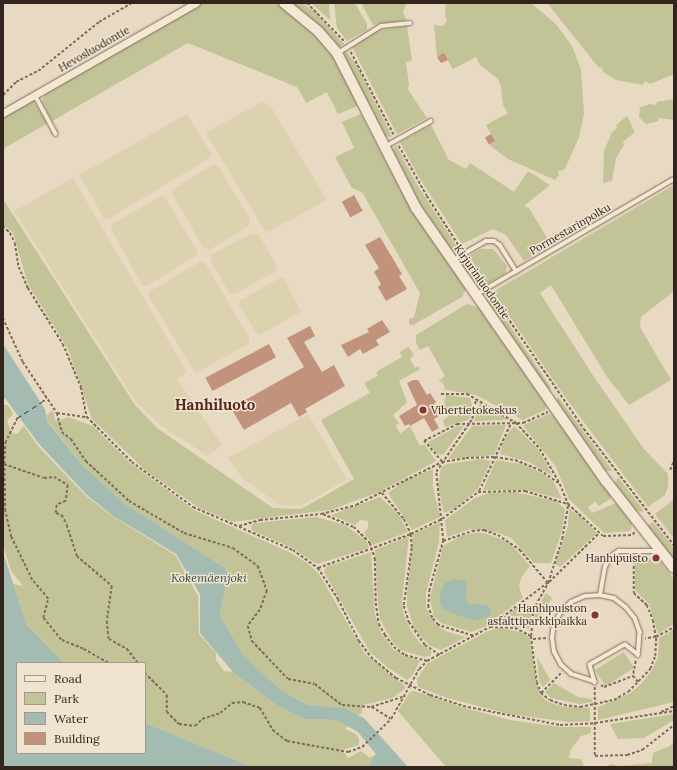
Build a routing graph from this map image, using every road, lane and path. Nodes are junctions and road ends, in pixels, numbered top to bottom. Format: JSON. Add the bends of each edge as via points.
{"nodes":[{"id":1,"x":132,"y":3,"type":"edge"},
{"id":2,"x":196,"y":3,"type":"edge"},
{"id":3,"x":284,"y":3,"type":"edge"},
{"id":4,"x":307,"y":3,"type":"edge"},
{"id":5,"x":410,"y":23,"type":"dead end"},
{"id":6,"x":348,"y":46,"type":"junction"},
{"id":7,"x":337,"y":54,"type":"junction"},
{"id":8,"x":3,"y":95,"type":"edge"},
{"id":9,"x":34,"y":95,"type":"junction"},
{"id":10,"x":3,"y":113,"type":"edge"},
{"id":11,"x":431,"y":121,"type":"dead end"},
{"id":12,"x":56,"y":134,"type":"dead end"},
{"id":13,"x":396,"y":140,"type":"junction"},
{"id":14,"x":383,"y":147,"type":"junction"},
{"id":15,"x":674,"y":179,"type":"edge"},
{"id":16,"x":3,"y":226,"type":"edge"},
{"id":17,"x":464,"y":253,"type":"junction"},
{"id":18,"x":452,"y":260,"type":"junction"},
{"id":19,"x":516,"y":271,"type":"junction"},
{"id":20,"x":487,"y":288,"type":"junction"},
{"id":21,"x":476,"y":295,"type":"junction"},
{"id":22,"x":3,"y":318,"type":"edge"},
{"id":23,"x":441,"y":394,"type":"dead end"},
{"id":24,"x":47,"y":398,"type":"junction"},
{"id":25,"x":476,"y":398,"type":"junction"},
{"id":26,"x":42,"y":402,"type":"dead end"},
{"id":27,"x":555,"y":408,"type":"junction"},
{"id":28,"x":57,"y":413,"type":"junction"},
{"id":29,"x":87,"y":417,"type":"junction"},
{"id":30,"x":17,"y":418,"type":"dead end"},
{"id":31,"x":511,"y":423,"type":"junction"},
{"id":32,"x":516,"y":423,"type":"junction"},
{"id":33,"x":469,"y":424,"type":"junction"},
{"id":34,"x":495,"y":457,"type":"junction"},
{"id":35,"x":674,"y":460,"type":"edge"},
{"id":36,"x":442,"y":462,"type":"junction"},
{"id":37,"x":4,"y":464,"type":"edge"},
{"id":38,"x":670,"y":470,"type":"dead end"},
{"id":39,"x":560,"y":484,"type":"junction"},
{"id":40,"x":478,"y":492,"type":"junction"},
{"id":41,"x":382,"y":493,"type":"junction"},
{"id":42,"x":568,"y":504,"type":"junction"},
{"id":43,"x":322,"y":514,"type":"junction"},
{"id":44,"x":442,"y":519,"type":"junction"},
{"id":45,"x":239,"y":526,"type":"junction"},
{"id":46,"x":639,"y":526,"type":"junction"},
{"id":47,"x":600,"y":532,"type":"junction"},
{"id":48,"x":411,"y":534,"type":"junction"},
{"id":49,"x":443,"y":540,"type":"junction"},
{"id":50,"x":674,"y":545,"type":"edge"},
{"id":51,"x":373,"y":549,"type":"junction"},
{"id":52,"x":634,"y":550,"type":"junction"},
{"id":53,"x":659,"y":550,"type":"junction"},
{"id":54,"x":318,"y":568,"type":"junction"},
{"id":55,"x":674,"y":568,"type":"edge"},
{"id":56,"x":548,"y":583,"type":"junction"},
{"id":57,"x":600,"y":595,"type":"junction"},
{"id":58,"x":490,"y":627,"type":"junction"},
{"id":59,"x":674,"y":627,"type":"edge"},
{"id":60,"x":474,"y":636,"type":"junction"},
{"id":61,"x":531,"y":636,"type":"junction"},
{"id":62,"x":552,"y":638,"type":"junction"},
{"id":63,"x":639,"y":638,"type":"junction"},
{"id":64,"x":656,"y":638,"type":"junction"},
{"id":65,"x":533,"y":639,"type":"junction"},
{"id":66,"x":440,"y":654,"type":"junction"},
{"id":67,"x":638,"y":655,"type":"junction"},
{"id":68,"x":427,"y":661,"type":"junction"},
{"id":69,"x":106,"y":662,"type":"edge"},
{"id":70,"x":137,"y":662,"type":"edge"},
{"id":71,"x":565,"y":669,"type":"junction"},
{"id":72,"x":146,"y":674,"type":"edge"},
{"id":73,"x":633,"y":676,"type":"junction"},
{"id":74,"x":595,"y":682,"type":"junction"},
{"id":75,"x":639,"y":683,"type":"junction"},
{"id":76,"x":410,"y":686,"type":"junction"},
{"id":77,"x":541,"y":693,"type":"junction"},
{"id":78,"x":405,"y":696,"type":"junction"},
{"id":79,"x":594,"y":706,"type":"junction"},
{"id":80,"x":674,"y":706,"type":"edge"},
{"id":81,"x":371,"y":707,"type":"junction"},
{"id":82,"x":674,"y":711,"type":"edge"},
{"id":83,"x":660,"y":712,"type":"junction"},
{"id":84,"x":391,"y":719,"type":"junction"},
{"id":85,"x":595,"y":723,"type":"junction"},
{"id":86,"x":674,"y":725,"type":"edge"}],
"edges":[{"from":1,"to":8,"type":"path","via":[[99,22],[38,71],[16,82]]},
{"from":2,"to":9,"type":"street","name":"Hevosluodontie"},
{"from":3,"to":7,"type":"street","name":"Kirjurinluodontie","via":[[318,31]]},
{"from":4,"to":6,"type":"path","via":[[334,28]]},
{"from":5,"to":6,"type":"lane","via":[[381,26]]},
{"from":6,"to":7,"type":"lane"},
{"from":6,"to":13,"type":"path"},
{"from":7,"to":14,"type":"street","name":"Kirjurinluodontie"},
{"from":9,"to":10,"type":"street","name":"Hevosluodontie"},
{"from":9,"to":12,"type":"lane"},
{"from":11,"to":13,"type":"lane"},
{"from":13,"to":14,"type":"lane"},
{"from":13,"to":17,"type":"path","via":[[427,196]]},
{"from":14,"to":18,"type":"street","name":"Kirjurinluodontie","via":[[412,202]]},
{"from":15,"to":19,"type":"lane","name":"Pormestarinpolku"},
{"from":16,"to":29,"type":"path","via":[[15,243],[19,267],[28,288],[64,344],[81,387]]},
{"from":17,"to":18,"type":"lane"},
{"from":17,"to":19,"type":"lane","via":[[486,241],[494,240]]},
{"from":17,"to":20,"type":"path"},
{"from":18,"to":21,"type":"street","name":"Kirjurinluodontie"},
{"from":19,"to":20,"type":"lane","name":"Pormestarinpolku"},
{"from":20,"to":21,"type":"lane","name":"Pormestarinpolku"},
{"from":20,"to":50,"type":"path","via":[[584,429]]},
{"from":21,"to":27,"type":"street","name":"Kirjurinluodontie"},
{"from":22,"to":24,"type":"path","via":[[23,362]]},
{"from":23,"to":25,"type":"path","via":[[467,394]]},
{"from":24,"to":26,"type":"path"},
{"from":24,"to":28,"type":"path"},
{"from":25,"to":32,"type":"path"},
{"from":25,"to":33,"type":"path","via":[[476,409]]},
{"from":27,"to":32,"type":"path","via":[[531,421]]},
{"from":27,"to":46,"type":"street","name":"Kirjurinluodontie"},
{"from":28,"to":29,"type":"path"},
{"from":28,"to":81,"type":"path","via":[[62,432],[71,439],[86,461],[130,501],[184,534],[233,548],[258,566],[267,591],[260,610],[248,626],[252,642],[288,679],[315,684],[342,705]]},
{"from":29,"to":45,"type":"path","via":[[132,462],[162,486],[193,507],[219,520]]},
{"from":30,"to":37,"type":"path","via":[[4,444]]},
{"from":31,"to":32,"type":"path"},
{"from":31,"to":33,"type":"path"},
{"from":31,"to":34,"type":"path"},
{"from":32,"to":39,"type":"path","via":[[540,449]]},
{"from":33,"to":36,"type":"path"},
{"from":33,"to":36,"type":"path","via":[[456,424],[424,441]]},
{"from":34,"to":36,"type":"path"},
{"from":34,"to":39,"type":"path","via":[[515,460],[540,470]]},
{"from":34,"to":40,"type":"path"},
{"from":35,"to":38,"type":"path"},
{"from":36,"to":41,"type":"path","via":[[407,477]]},
{"from":36,"to":44,"type":"path","via":[[436,472],[436,486]]},
{"from":37,"to":69,"type":"path","via":[[5,511],[11,537],[32,580],[48,598],[43,618],[61,640]]},
{"from":37,"to":70,"type":"path","via":[[44,478],[54,477],[68,485],[66,501],[57,506],[56,512],[62,515],[67,525],[77,556],[112,586],[107,621],[109,639],[127,649]]},
{"from":39,"to":42,"type":"path"},
{"from":40,"to":42,"type":"path","via":[[525,491]]},
{"from":40,"to":44,"type":"path"},
{"from":41,"to":43,"type":"path","via":[[356,505]]},
{"from":41,"to":48,"type":"path","via":[[404,519]]},
{"from":42,"to":47,"type":"path"},
{"from":42,"to":56,"type":"path","via":[[562,539]]},
{"from":43,"to":45,"type":"path","via":[[260,520]]},
{"from":43,"to":51,"type":"path","via":[[354,527],[365,536]]},
{"from":44,"to":48,"type":"path"},
{"from":44,"to":49,"type":"path"},
{"from":45,"to":54,"type":"path","via":[[293,550]]},
{"from":46,"to":47,"type":"path","via":[[633,535],[603,536]]},
{"from":46,"to":53,"type":"street","name":"Kirjurinluodontie"},
{"from":47,"to":56,"type":"path"},
{"from":48,"to":51,"type":"path"},
{"from":48,"to":66,"type":"path","via":[[412,548],[404,606],[416,636]]},
{"from":49,"to":56,"type":"path","via":[[472,531],[484,530],[498,535],[520,550]]},
{"from":49,"to":60,"type":"path","via":[[429,591],[428,607],[438,625]]},
{"from":51,"to":54,"type":"path"},
{"from":51,"to":68,"type":"path","via":[[376,603],[385,635],[394,647],[405,655]]},
{"from":52,"to":53,"type":"lane"},
{"from":52,"to":57,"type":"lane","via":[[619,550],[610,557],[605,567]]},
{"from":52,"to":64,"type":"path","via":[[634,593],[647,605],[654,620]]},
{"from":53,"to":55,"type":"street","name":"Kirjurinluodontie"},
{"from":54,"to":76,"type":"path","via":[[338,599],[359,641],[371,657]]},
{"from":56,"to":58,"type":"path"},
{"from":56,"to":61,"type":"path","via":[[533,610]]},
{"from":57,"to":62,"type":"lane","via":[[585,596],[571,602],[554,624]]},
{"from":57,"to":63,"type":"lane","via":[[614,598],[626,606],[635,618]]},
{"from":58,"to":60,"type":"path"},
{"from":58,"to":61,"type":"path","via":[[515,628]]},
{"from":59,"to":64,"type":"path"},
{"from":60,"to":66,"type":"path"},
{"from":61,"to":65,"type":"path"},
{"from":62,"to":65,"type":"path"},
{"from":62,"to":71,"type":"lane","via":[[554,652]]},
{"from":63,"to":64,"type":"path"},
{"from":63,"to":67,"type":"lane"},
{"from":64,"to":75,"type":"path","via":[[655,656],[650,670]]},
{"from":65,"to":77,"type":"path","via":[[537,682]]},
{"from":66,"to":68,"type":"path"},
{"from":67,"to":73,"type":"path"},
{"from":67,"to":74,"type":"lane","via":[[625,645],[590,666]]},
{"from":68,"to":76,"type":"path","via":[[419,669]]},
{"from":71,"to":74,"type":"lane","via":[[584,680]]},
{"from":71,"to":77,"type":"path"},
{"from":72,"to":84,"type":"path","via":[[167,695],[167,712],[179,724],[195,726],[202,719],[220,713],[232,703],[243,702],[260,708],[273,730],[288,741],[348,752],[362,747]]},
{"from":73,"to":74,"type":"path","via":[[604,687]]},
{"from":73,"to":75,"type":"path"},
{"from":74,"to":79,"type":"path"},
{"from":75,"to":79,"type":"path","via":[[614,700]]},
{"from":76,"to":78,"type":"path"},
{"from":76,"to":85,"type":"path","via":[[468,707],[511,717],[560,724]]},
{"from":77,"to":79,"type":"path","via":[[550,700],[564,705]]},
{"from":78,"to":81,"type":"path"},
{"from":78,"to":84,"type":"path"},
{"from":79,"to":85,"type":"path"},
{"from":80,"to":83,"type":"path"},
{"from":81,"to":84,"type":"path"},
{"from":82,"to":83,"type":"path"},
{"from":83,"to":85,"type":"path"},
{"from":85,"to":86,"type":"path","via":[[595,756],[627,755],[642,750]]}]}
